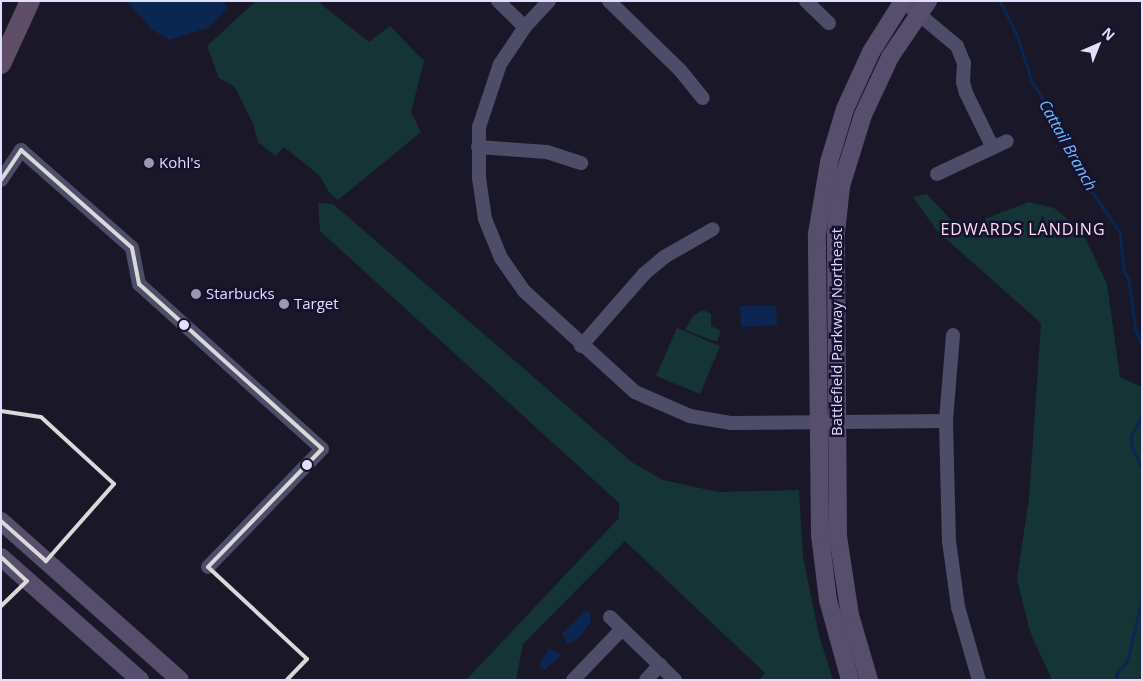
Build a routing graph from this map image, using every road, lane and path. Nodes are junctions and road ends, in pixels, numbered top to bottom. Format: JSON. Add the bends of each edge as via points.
{"nodes":[{"id":1,"x":30,"y":1,"type":"edge"},
{"id":2,"x":498,"y":1,"type":"edge"},
{"id":3,"x":549,"y":1,"type":"edge"},
{"id":4,"x":608,"y":1,"type":"edge"},
{"id":5,"x":806,"y":1,"type":"edge"},
{"id":6,"x":903,"y":1,"type":"edge"},
{"id":7,"x":923,"y":7,"type":"edge"},
{"id":8,"x":829,"y":23,"type":"dead end"},
{"id":9,"x":525,"y":27,"type":"junction"},
{"id":10,"x":1,"y":64,"type":"edge"},
{"id":11,"x":703,"y":98,"type":"dead end"},
{"id":12,"x":1007,"y":142,"type":"dead end"},
{"id":13,"x":478,"y":147,"type":"junction"},
{"id":14,"x":993,"y":148,"type":"junction"},
{"id":15,"x":581,"y":163,"type":"dead end"},
{"id":16,"x":937,"y":174,"type":"dead end"},
{"id":17,"x":1,"y":180,"type":"edge"},
{"id":18,"x":713,"y":229,"type":"dead end"},
{"id":19,"x":953,"y":336,"type":"dead end"},
{"id":20,"x":581,"y":346,"type":"junction"},
{"id":21,"x":946,"y":421,"type":"junction"},
{"id":22,"x":818,"y":423,"type":"junction"},
{"id":23,"x":837,"y":423,"type":"junction"},
{"id":24,"x":1,"y":521,"type":"edge"},
{"id":25,"x":1,"y":557,"type":"edge"},
{"id":26,"x":208,"y":567,"type":"dead end"},
{"id":27,"x":610,"y":617,"type":"dead end"},
{"id":28,"x":622,"y":629,"type":"junction"},
{"id":29,"x":660,"y":665,"type":"junction"},
{"id":30,"x":140,"y":680,"type":"edge"},
{"id":31,"x":180,"y":680,"type":"edge"},
{"id":32,"x":573,"y":680,"type":"edge"},
{"id":33,"x":646,"y":680,"type":"edge"},
{"id":34,"x":676,"y":680,"type":"edge"},
{"id":35,"x":850,"y":680,"type":"edge"},
{"id":36,"x":869,"y":680,"type":"edge"},
{"id":37,"x":979,"y":680,"type":"edge"}],
"edges":[{"from":1,"to":10,"type":"highway"},
{"from":2,"to":9,"type":"street"},
{"from":3,"to":9,"type":"street"},
{"from":4,"to":11,"type":"street","via":[[680,70]]},
{"from":5,"to":8,"type":"street"},
{"from":6,"to":7,"type":"street"},
{"from":6,"to":22,"type":"main road","name":"Battlefield Parkway Northeast","via":[[857,80],[840,124],[825,178],[817,234]]},
{"from":7,"to":14,"type":"street","via":[[961,54],[966,93]]},
{"from":7,"to":23,"type":"main road","name":"Battlefield Parkway Northeast","via":[[890,57],[870,98],[842,186],[834,265]]},
{"from":9,"to":13,"type":"street","via":[[491,85],[479,127]]},
{"from":12,"to":14,"type":"street"},
{"from":13,"to":15,"type":"street","via":[[547,152]]},
{"from":13,"to":20,"type":"street","via":[[481,198],[492,239],[501,258],[524,291]]},
{"from":14,"to":16,"type":"street"},
{"from":17,"to":26,"type":"street","via":[[21,150],[132,248],[138,284],[322,450]]},
{"from":18,"to":20,"type":"street","via":[[664,257],[644,274]]},
{"from":19,"to":21,"type":"street"},
{"from":20,"to":22,"type":"street","via":[[635,392],[690,416],[731,423]]},
{"from":21,"to":23,"type":"street"},
{"from":21,"to":37,"type":"street","via":[[952,573]]},
{"from":22,"to":23,"type":"street"},
{"from":22,"to":35,"type":"main road","name":"Battlefield Parkway Northeast","via":[[824,569],[836,635]]},
{"from":23,"to":36,"type":"main road","name":"Battlefield Parkway Northeast","via":[[841,564],[850,615]]},
{"from":24,"to":31,"type":"main road"},
{"from":25,"to":30,"type":"main road"},
{"from":27,"to":28,"type":"street"},
{"from":28,"to":29,"type":"street"},
{"from":28,"to":32,"type":"street"},
{"from":29,"to":33,"type":"street"},
{"from":29,"to":34,"type":"street"}]}
